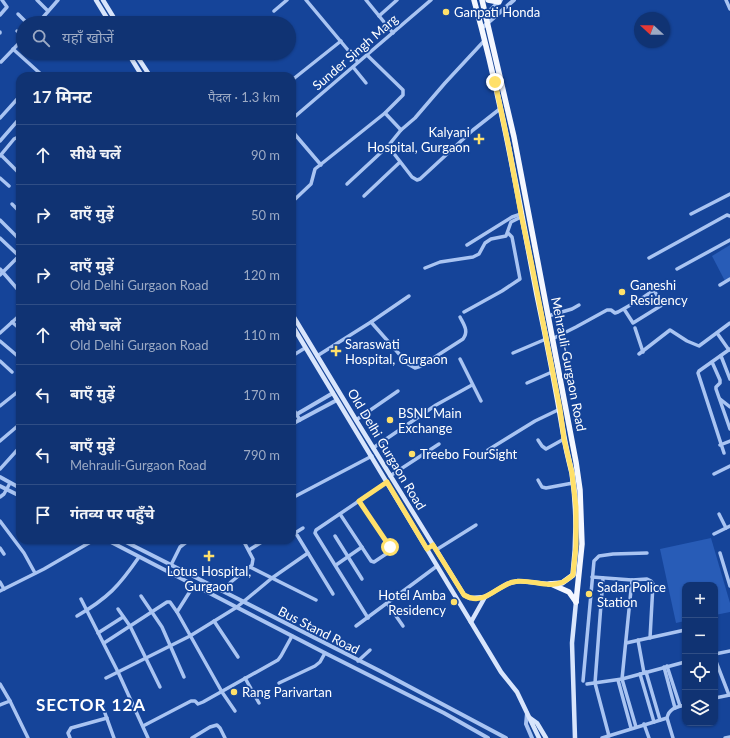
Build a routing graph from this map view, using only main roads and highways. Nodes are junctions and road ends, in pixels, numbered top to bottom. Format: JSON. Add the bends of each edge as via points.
{"nodes":[{"id":1,"x":96,"y":0,"type":"edge"},
{"id":2,"x":103,"y":0,"type":"edge"},
{"id":3,"x":474,"y":0,"type":"edge"},
{"id":4,"x":482,"y":0,"type":"edge"},
{"id":5,"x":488,"y":0,"type":"edge"},
{"id":6,"x":500,"y":1,"type":"edge"},
{"id":7,"x":106,"y":16,"type":"edge"},
{"id":8,"x":113,"y":16,"type":"edge"},
{"id":9,"x":132,"y":60,"type":"edge"},
{"id":10,"x":139,"y":60,"type":"edge"},
{"id":11,"x":140,"y":72,"type":"edge"},
{"id":12,"x":147,"y":72,"type":"edge"},
{"id":13,"x":522,"y":213,"type":"junction"},
{"id":14,"x":296,"y":321,"type":"edge"},
{"id":15,"x":296,"y":332,"type":"edge"},
{"id":16,"x":549,"y":339,"type":"junction"},
{"id":17,"x":554,"y":362,"type":"junction"},
{"id":18,"x":433,"y":545,"type":"junction"},
{"id":19,"x":427,"y":549,"type":"junction"},
{"id":20,"x":549,"y":584,"type":"junction"},
{"id":21,"x":485,"y":597,"type":"junction"},
{"id":22,"x":576,"y":602,"type":"junction"},
{"id":23,"x":471,"y":622,"type":"junction"},
{"id":24,"x":530,"y":718,"type":"junction"},
{"id":25,"x":539,"y":738,"type":"edge"},
{"id":26,"x":546,"y":738,"type":"edge"},
{"id":27,"x":575,"y":738,"type":"edge"}],
"edges":[{"from":1,"to":7,"type":"main road"},
{"from":2,"to":8,"type":"main road"},
{"from":3,"to":13,"type":"main road","name":"Mehrauli-Gurgaon Road","via":[[501,108]]},
{"from":4,"to":13,"type":"main road","name":"Mehrauli-Gurgaon Road","via":[[515,145]]},
{"from":5,"to":6,"type":"main road"},
{"from":9,"to":11,"type":"main road"},
{"from":10,"to":12,"type":"main road"},
{"from":13,"to":16,"type":"main road","name":"Mehrauli-Gurgaon Road"},
{"from":13,"to":16,"type":"main road","name":"Mehrauli-Gurgaon Road","via":[[548,316]]},
{"from":14,"to":18,"type":"main road","name":"Old Delhi Gurgaon Road"},
{"from":15,"to":19,"type":"main road","name":"Old Delhi Gurgaon Road"},
{"from":16,"to":17,"type":"main road","name":"Mehrauli-Gurgaon Road"},
{"from":17,"to":20,"type":"main road","name":"Mehrauli-Gurgaon Road","via":[[552,372],[576,507],[576,546],[573,575],[562,582]]},
{"from":17,"to":22,"type":"main road","name":"Mehrauli-Gurgaon Road","via":[[569,424],[580,490],[582,544]]},
{"from":18,"to":19,"type":"main road"},
{"from":18,"to":21,"type":"main road","name":"Old Delhi Gurgaon Road","via":[[464,595],[470,598]]},
{"from":19,"to":23,"type":"main road","name":"Old Delhi Gurgaon Road"},
{"from":20,"to":21,"type":"main road","via":[[513,582]]},
{"from":20,"to":22,"type":"main road","via":[[569,592]]},
{"from":21,"to":23,"type":"main road"},
{"from":22,"to":27,"type":"main road","name":"Mehrauli-Gurgaon Road","via":[[572,643]]},
{"from":23,"to":24,"type":"main road","name":"Old Delhi Gurgaon Road","via":[[501,672],[513,686]]},
{"from":24,"to":25,"type":"main road"},
{"from":24,"to":26,"type":"main road","via":[[537,723]]}]}
